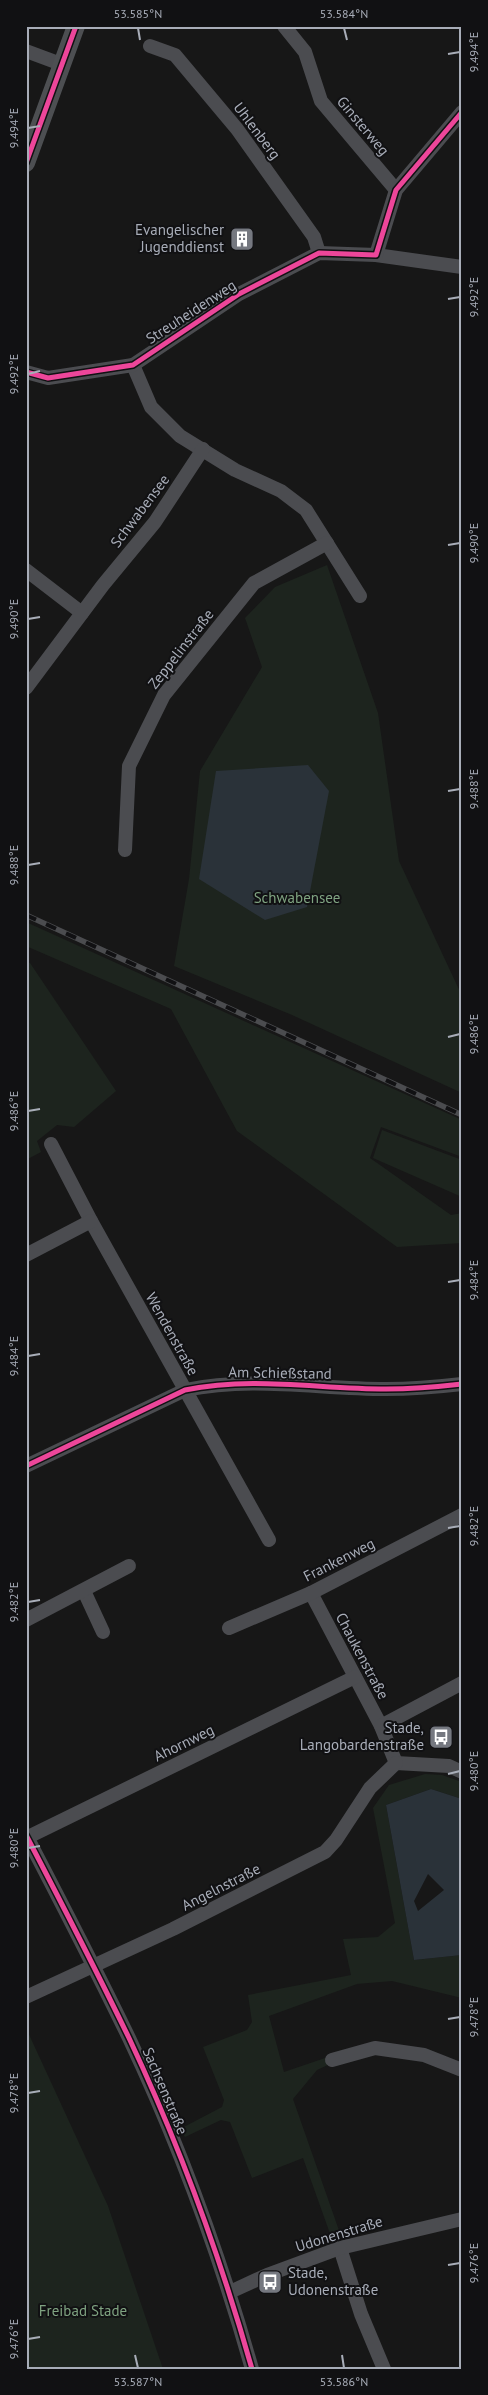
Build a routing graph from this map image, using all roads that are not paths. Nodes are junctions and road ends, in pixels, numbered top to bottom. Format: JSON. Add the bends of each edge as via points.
{"nodes":[{"id":1,"x":76,"y":26,"type":"edge"},
{"id":2,"x":284,"y":26,"type":"edge"},
{"id":3,"x":150,"y":46,"type":"dead end"},
{"id":4,"x":26,"y":51,"type":"edge"},
{"id":5,"x":61,"y":64,"type":"junction"},
{"id":6,"x":462,"y":112,"type":"edge"},
{"id":7,"x":26,"y":163,"type":"edge"},
{"id":8,"x":396,"y":190,"type":"junction"},
{"id":9,"x":319,"y":253,"type":"junction"},
{"id":10,"x":376,"y":255,"type":"junction"},
{"id":11,"x":462,"y":267,"type":"edge"},
{"id":12,"x":133,"y":365,"type":"junction"},
{"id":13,"x":26,"y":372,"type":"edge"},
{"id":14,"x":204,"y":449,"type":"junction"},
{"id":15,"x":327,"y":543,"type":"junction"},
{"id":16,"x":26,"y":570,"type":"edge"},
{"id":17,"x":360,"y":596,"type":"dead end"},
{"id":18,"x":82,"y":613,"type":"junction"},
{"id":19,"x":26,"y":688,"type":"edge"},
{"id":20,"x":125,"y":850,"type":"dead end"},
{"id":21,"x":51,"y":1144,"type":"dead end"},
{"id":22,"x":91,"y":1221,"type":"junction"},
{"id":23,"x":26,"y":1255,"type":"edge"},
{"id":24,"x":462,"y":1384,"type":"edge"},
{"id":25,"x":185,"y":1390,"type":"junction"},
{"id":26,"x":26,"y":1466,"type":"edge"},
{"id":27,"x":462,"y":1515,"type":"edge"},
{"id":28,"x":269,"y":1540,"type":"dead end"},
{"id":29,"x":129,"y":1566,"type":"dead end"},
{"id":30,"x":84,"y":1591,"type":"junction"},
{"id":31,"x":311,"y":1593,"type":"junction"},
{"id":32,"x":26,"y":1620,"type":"edge"},
{"id":33,"x":229,"y":1628,"type":"dead end"},
{"id":34,"x":103,"y":1632,"type":"dead end"},
{"id":35,"x":355,"y":1677,"type":"junction"},
{"id":36,"x":462,"y":1684,"type":"edge"},
{"id":37,"x":381,"y":1726,"type":"junction"},
{"id":38,"x":396,"y":1763,"type":"junction"},
{"id":39,"x":462,"y":1772,"type":"edge"},
{"id":40,"x":27,"y":1836,"type":"edge"},
{"id":41,"x":93,"y":1966,"type":"junction"},
{"id":42,"x":26,"y":1997,"type":"edge"},
{"id":43,"x":332,"y":2060,"type":"dead end"},
{"id":44,"x":462,"y":2070,"type":"edge"},
{"id":45,"x":462,"y":2219,"type":"edge"},
{"id":46,"x":340,"y":2248,"type":"junction"},
{"id":47,"x":230,"y":2292,"type":"junction"},
{"id":48,"x":252,"y":2369,"type":"edge"},
{"id":49,"x":384,"y":2369,"type":"edge"}],
"edges":[{"from":1,"to":5,"type":"main road"},
{"from":2,"to":8,"type":"street","name":"Ginsterweg","via":[[305,52],[320,101]]},
{"from":3,"to":9,"type":"street","name":"Uhlenberg","via":[[175,55],[237,129],[314,237]]},
{"from":4,"to":5,"type":"street"},
{"from":5,"to":7,"type":"main road"},
{"from":6,"to":8,"type":"street"},
{"from":8,"to":10,"type":"street"},
{"from":9,"to":10,"type":"street","name":"Streuheidenweg"},
{"from":9,"to":12,"type":"street","name":"Streuheidenweg","via":[[239,294]]},
{"from":10,"to":11,"type":"street","name":"Streuheidenweg"},
{"from":12,"to":13,"type":"street","name":"Streuheidenweg","via":[[48,378]]},
{"from":12,"to":14,"type":"street","via":[[151,407],[180,436]]},
{"from":14,"to":15,"type":"street","via":[[235,470],[281,491],[306,510]]},
{"from":14,"to":18,"type":"street","name":"Schwabensee","via":[[155,522]]},
{"from":15,"to":17,"type":"street"},
{"from":15,"to":20,"type":"street","name":"Zeppelinstraße","via":[[254,583],[164,695],[129,766]]},
{"from":16,"to":18,"type":"street"},
{"from":18,"to":19,"type":"street","name":"Schwabensee"},
{"from":21,"to":22,"type":"street","name":"Wendenstraße"},
{"from":22,"to":23,"type":"street"},
{"from":22,"to":25,"type":"street","name":"Wendenstraße"},
{"from":24,"to":25,"type":"street","name":"Am Schießstand","via":[[384,1390],[251,1382]]},
{"from":25,"to":26,"type":"street","name":"Am Schießstand"},
{"from":25,"to":28,"type":"street","name":"Wendenstraße"},
{"from":27,"to":31,"type":"street","name":"Frankenweg"},
{"from":29,"to":30,"type":"street"},
{"from":30,"to":32,"type":"street"},
{"from":30,"to":34,"type":"street"},
{"from":31,"to":33,"type":"street","name":"Frankenweg"},
{"from":31,"to":35,"type":"street","name":"Chaukenstraße"},
{"from":35,"to":37,"type":"street","name":"Chaukenstraße"},
{"from":35,"to":40,"type":"street","name":"Ahornweg"},
{"from":36,"to":37,"type":"street"},
{"from":37,"to":38,"type":"street","name":"Chaukenstraße"},
{"from":38,"to":39,"type":"street","via":[[448,1766]]},
{"from":38,"to":41,"type":"street","name":"Angelnstraße","via":[[370,1788],[325,1852]]},
{"from":40,"to":41,"type":"street","name":"Sachsenstraße"},
{"from":41,"to":42,"type":"street","name":"Angelnstraße"},
{"from":41,"to":47,"type":"street","name":"Sachsenstraße","via":[[130,2040],[165,2122]]},
{"from":43,"to":44,"type":"street","via":[[375,2048],[424,2055]]},
{"from":45,"to":46,"type":"street","name":"Udonenstraße"},
{"from":46,"to":47,"type":"street","name":"Udonenstraße"},
{"from":46,"to":49,"type":"street","via":[[361,2314]]},
{"from":47,"to":48,"type":"street","name":"Sachsenstraße"}]}
